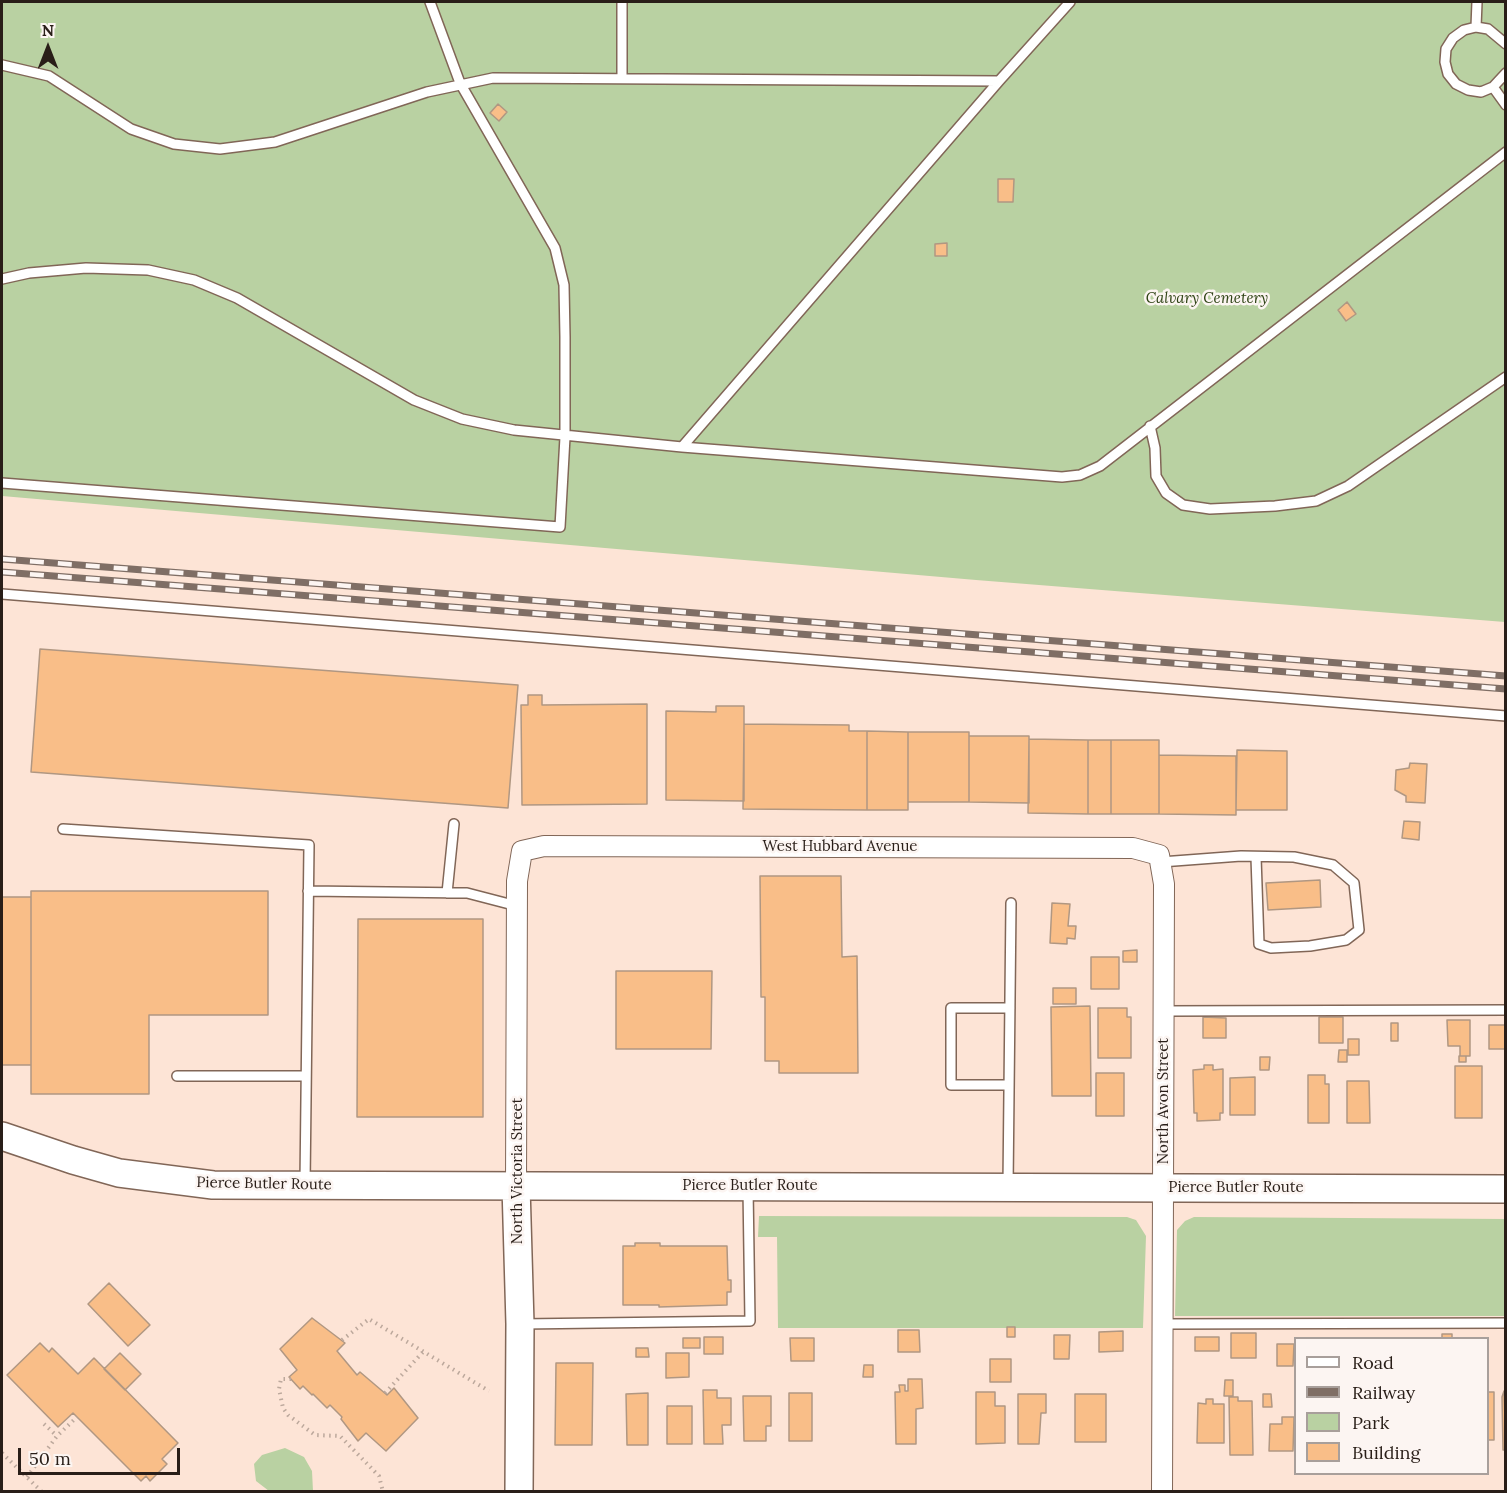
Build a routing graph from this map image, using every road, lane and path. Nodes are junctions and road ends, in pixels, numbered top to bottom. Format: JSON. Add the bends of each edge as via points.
{"nodes":[{"id":1,"x":430,"y":2,"type":"edge"},
{"id":2,"x":622,"y":2,"type":"edge"},
{"id":3,"x":1070,"y":2,"type":"edge"},
{"id":4,"x":1477,"y":2,"type":"edge"},
{"id":5,"x":1476,"y":27,"type":"junction"},
{"id":6,"x":1506,"y":44,"type":"edge"},
{"id":7,"x":2,"y":65,"type":"edge"},
{"id":8,"x":1506,"y":73,"type":"edge"},
{"id":9,"x":622,"y":78,"type":"junction"},
{"id":10,"x":999,"y":81,"type":"junction"},
{"id":11,"x":460,"y":83,"type":"junction"},
{"id":12,"x":1493,"y":87,"type":"junction"},
{"id":13,"x":1506,"y":105,"type":"edge"},
{"id":14,"x":1506,"y":153,"type":"edge"},
{"id":15,"x":2,"y":279,"type":"edge"},
{"id":16,"x":1506,"y":376,"type":"edge"},
{"id":17,"x":1150,"y":426,"type":"junction"},
{"id":18,"x":565,"y":437,"type":"junction"},
{"id":19,"x":682,"y":447,"type":"junction"},
{"id":20,"x":2,"y":483,"type":"edge"},
{"id":21,"x":2,"y":594,"type":"edge"},
{"id":22,"x":1506,"y":716,"type":"edge"},
{"id":23,"x":454,"y":824,"type":"dead end"},
{"id":24,"x":63,"y":829,"type":"dead end"},
{"id":25,"x":522,"y":851,"type":"joint"},
{"id":26,"x":1256,"y":857,"type":"junction"},
{"id":27,"x":1160,"y":858,"type":"junction"},
{"id":28,"x":308,"y":891,"type":"junction"},
{"id":29,"x":447,"y":893,"type":"junction"},
{"id":30,"x":1011,"y":903,"type":"dead end"},
{"id":31,"x":517,"y":906,"type":"junction"},
{"id":32,"x":1010,"y":1008,"type":"junction"},
{"id":33,"x":1506,"y":1010,"type":"edge"},
{"id":34,"x":1164,"y":1011,"type":"junction"},
{"id":35,"x":177,"y":1076,"type":"dead end"},
{"id":36,"x":306,"y":1076,"type":"junction"},
{"id":37,"x":1009,"y":1085,"type":"junction"},
{"id":38,"x":2,"y":1136,"type":"edge"},
{"id":39,"x":305,"y":1186,"type":"junction"},
{"id":40,"x":516,"y":1186,"type":"junction"},
{"id":41,"x":747,"y":1186,"type":"junction"},
{"id":42,"x":1008,"y":1187,"type":"junction"},
{"id":43,"x":1164,"y":1188,"type":"junction"},
{"id":44,"x":1506,"y":1190,"type":"edge"},
{"id":45,"x":1506,"y":1323,"type":"edge"},
{"id":46,"x":520,"y":1324,"type":"junction"},
{"id":47,"x":1163,"y":1324,"type":"junction"},
{"id":48,"x":342,"y":1340,"type":"dead end"},
{"id":49,"x":423,"y":1352,"type":"junction"},
{"id":50,"x":291,"y":1379,"type":"dead end"},
{"id":51,"x":489,"y":1391,"type":"dead end"},
{"id":52,"x":385,"y":1393,"type":"dead end"},
{"id":53,"x":77,"y":1417,"type":"dead end"},
{"id":54,"x":44,"y":1424,"type":"dead end"},
{"id":55,"x":57,"y":1436,"type":"junction"},
{"id":56,"x":2,"y":1453,"type":"edge"},
{"id":57,"x":27,"y":1477,"type":"junction"},
{"id":58,"x":42,"y":1491,"type":"edge"},
{"id":59,"x":382,"y":1491,"type":"edge"},
{"id":60,"x":519,"y":1491,"type":"edge"},
{"id":61,"x":1162,"y":1491,"type":"edge"}],
"edges":[{"from":1,"to":11,"type":"lane"},
{"from":2,"to":9,"type":"lane"},
{"from":3,"to":10,"type":"lane"},
{"from":4,"to":5,"type":"lane"},
{"from":5,"to":6,"type":"lane","via":[[1488,29]]},
{"from":5,"to":12,"type":"lane","via":[[1453,38],[1444,62],[1452,79],[1468,90],[1481,92]]},
{"from":7,"to":11,"type":"lane","via":[[49,76],[131,129],[174,144],[220,149],[275,142]]},
{"from":8,"to":12,"type":"lane"},
{"from":9,"to":10,"type":"lane"},
{"from":9,"to":11,"type":"lane","via":[[493,78]]},
{"from":10,"to":19,"type":"lane"},
{"from":11,"to":18,"type":"lane","via":[[555,248],[564,285]]},
{"from":12,"to":13,"type":"lane"},
{"from":14,"to":17,"type":"lane"},
{"from":15,"to":18,"type":"lane","via":[[86,268],[148,270],[194,280],[237,298],[414,400],[462,419]]},
{"from":16,"to":17,"type":"lane","via":[[1348,486],[1316,501],[1210,509],[1183,505],[1166,493],[1156,476]]},
{"from":17,"to":19,"type":"lane","via":[[1100,466],[1080,475],[1062,477]]},
{"from":18,"to":19,"type":"lane"},
{"from":18,"to":20,"type":"lane","via":[[560,527]]},
{"from":21,"to":22,"type":"lane"},
{"from":23,"to":29,"type":"lane"},
{"from":24,"to":28,"type":"lane","via":[[309,845]]},
{"from":25,"to":27,"type":"street","name":"West Hubbard Avenue","via":[[544,846],[1132,848]]},
{"from":25,"to":31,"type":"street","name":"North Victoria Street"},
{"from":26,"to":26,"type":"lane","via":[[1294,857],[1333,865],[1354,883],[1359,930],[1346,940],[1310,946],[1271,948],[1259,944]]},
{"from":26,"to":27,"type":"lane"},
{"from":27,"to":34,"type":"street","name":"North Avon Street","via":[[1164,884]]},
{"from":28,"to":29,"type":"lane"},
{"from":28,"to":36,"type":"lane"},
{"from":29,"to":31,"type":"lane","via":[[467,893]]},
{"from":30,"to":32,"type":"lane"},
{"from":31,"to":40,"type":"street","name":"North Victoria Street"},
{"from":32,"to":37,"type":"lane"},
{"from":32,"to":37,"type":"lane","via":[[951,1008],[951,1085]]},
{"from":33,"to":34,"type":"lane"},
{"from":34,"to":43,"type":"street","name":"North Avon Street"},
{"from":35,"to":36,"type":"lane"},
{"from":36,"to":39,"type":"lane"},
{"from":37,"to":42,"type":"lane"},
{"from":38,"to":39,"type":"main road","name":"Pierce Butler Route","via":[[119,1173],[213,1185]]},
{"from":39,"to":40,"type":"main road","name":"Pierce Butler Route"},
{"from":40,"to":41,"type":"main road","name":"Pierce Butler Route"},
{"from":40,"to":46,"type":"main road","name":"North Victoria Street"},
{"from":41,"to":42,"type":"main road","name":"Pierce Butler Route"},
{"from":41,"to":46,"type":"lane","via":[[750,1322]]},
{"from":42,"to":43,"type":"main road","name":"Pierce Butler Route"},
{"from":43,"to":44,"type":"main road","name":"Pierce Butler Route"},
{"from":43,"to":47,"type":"street","name":"North Avon Street"},
{"from":45,"to":47,"type":"lane"},
{"from":46,"to":60,"type":"main road","name":"North Victoria Street"},
{"from":47,"to":61,"type":"street","name":"North Avon Street"},
{"from":48,"to":49,"type":"path","via":[[369,1318]]},
{"from":49,"to":51,"type":"path"},
{"from":49,"to":52,"type":"path"},
{"from":50,"to":59,"type":"path","via":[[280,1379],[279,1389],[288,1415],[315,1435],[340,1436],[379,1476]]},
{"from":53,"to":55,"type":"path"},
{"from":54,"to":55,"type":"path"},
{"from":55,"to":57,"type":"path"},
{"from":56,"to":57,"type":"path"},
{"from":57,"to":58,"type":"path"}]}
